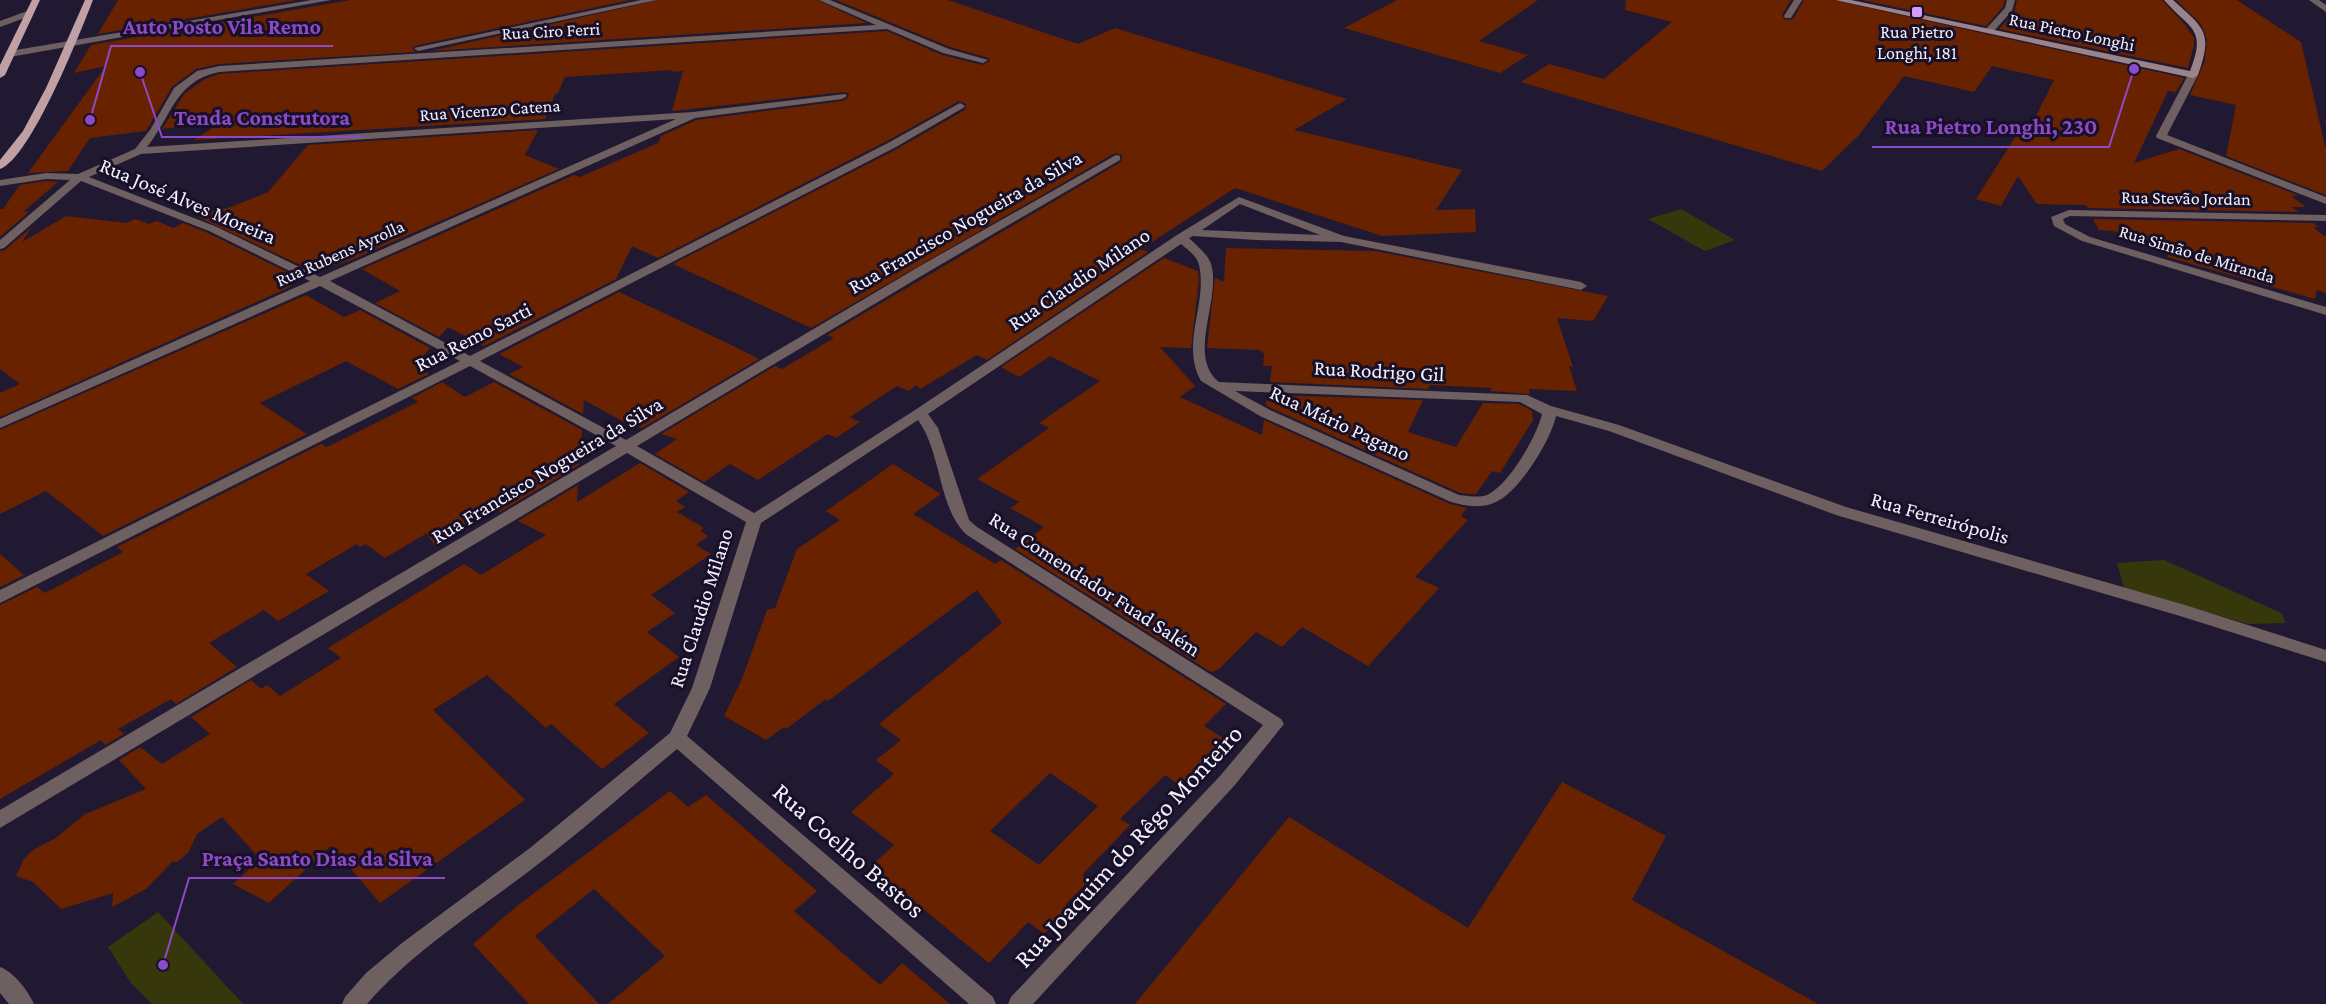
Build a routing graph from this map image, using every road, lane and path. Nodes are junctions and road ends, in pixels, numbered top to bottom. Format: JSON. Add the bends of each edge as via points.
{"nodes":[{"id":1,"x":36,"y":0,"type":"edge"},
{"id":2,"x":89,"y":0,"type":"edge"},
{"id":3,"x":327,"y":0,"type":"edge"},
{"id":4,"x":653,"y":0,"type":"edge"},
{"id":5,"x":823,"y":0,"type":"edge"},
{"id":6,"x":1798,"y":0,"type":"edge"},
{"id":7,"x":1839,"y":0,"type":"edge"},
{"id":8,"x":2012,"y":0,"type":"edge"},
{"id":9,"x":2168,"y":0,"type":"edge"},
{"id":10,"x":2313,"y":0,"type":"edge"},
{"id":11,"x":2326,"y":9,"type":"edge"},
{"id":12,"x":30,"y":13,"type":"junction"},
{"id":13,"x":1788,"y":16,"type":"dead end"},
{"id":14,"x":0,"y":24,"type":"edge"},
{"id":15,"x":886,"y":27,"type":"junction"},
{"id":16,"x":1989,"y":31,"type":"junction"},
{"id":17,"x":70,"y":45,"type":"junction"},
{"id":18,"x":10,"y":54,"type":"junction"},
{"id":19,"x":376,"y":58,"type":"junction"},
{"id":20,"x":983,"y":60,"type":"dead end"},
{"id":21,"x":0,"y":75,"type":"edge"},
{"id":22,"x":2193,"y":75,"type":"junction"},
{"id":23,"x":842,"y":96,"type":"dead end"},
{"id":24,"x":960,"y":106,"type":"dead end"},
{"id":25,"x":693,"y":115,"type":"junction"},
{"id":26,"x":139,"y":151,"type":"junction"},
{"id":27,"x":1116,"y":158,"type":"dead end"},
{"id":28,"x":0,"y":166,"type":"edge"},
{"id":29,"x":80,"y":177,"type":"junction"},
{"id":30,"x":0,"y":183,"type":"edge"},
{"id":31,"x":2326,"y":201,"type":"edge"},
{"id":32,"x":2326,"y":218,"type":"edge"},
{"id":33,"x":2060,"y":226,"type":"joint"},
{"id":34,"x":1185,"y":234,"type":"junction"},
{"id":35,"x":1341,"y":239,"type":"junction"},
{"id":36,"x":0,"y":246,"type":"edge"},
{"id":37,"x":321,"y":281,"type":"junction"},
{"id":38,"x":1581,"y":285,"type":"dead end"},
{"id":39,"x":2326,"y":311,"type":"edge"},
{"id":40,"x":470,"y":361,"type":"junction"},
{"id":41,"x":1216,"y":386,"type":"junction"},
{"id":42,"x":1543,"y":406,"type":"junction"},
{"id":43,"x":920,"y":413,"type":"junction"},
{"id":44,"x":0,"y":424,"type":"edge"},
{"id":45,"x":628,"y":447,"type":"junction"},
{"id":46,"x":754,"y":520,"type":"junction"},
{"id":47,"x":0,"y":597,"type":"edge"},
{"id":48,"x":2326,"y":656,"type":"edge"},
{"id":49,"x":1275,"y":724,"type":"joint"},
{"id":50,"x":677,"y":738,"type":"junction"},
{"id":51,"x":0,"y":820,"type":"edge"},
{"id":52,"x":0,"y":977,"type":"edge"},
{"id":53,"x":23,"y":1004,"type":"edge"},
{"id":54,"x":353,"y":1004,"type":"edge"},
{"id":55,"x":985,"y":1004,"type":"edge"},
{"id":56,"x":1019,"y":1004,"type":"edge"}],
"edges":[{"from":1,"to":12,"type":"main road"},
{"from":2,"to":17,"type":"main road"},
{"from":3,"to":17,"type":"street"},
{"from":4,"to":19,"type":"street"},
{"from":5,"to":15,"type":"street"},
{"from":6,"to":13,"type":"street"},
{"from":7,"to":16,"type":"street","name":"Rua Pietro Longhi"},
{"from":8,"to":16,"type":"street"},
{"from":9,"to":22,"type":"street","via":[[2201,36]]},
{"from":10,"to":11,"type":"street"},
{"from":12,"to":14,"type":"street"},
{"from":12,"to":18,"type":"main road"},
{"from":15,"to":19,"type":"street","name":"Rua Ciro Ferri"},
{"from":15,"to":20,"type":"street","via":[[946,51]]},
{"from":16,"to":22,"type":"street","name":"Rua Pietro Longhi"},
{"from":17,"to":18,"type":"street"},
{"from":17,"to":28,"type":"main road","via":[[35,115]]},
{"from":18,"to":21,"type":"main road"},
{"from":19,"to":26,"type":"street","name":"Rua Ciro Ferri","via":[[219,69],[200,74],[177,90],[155,131]]},
{"from":22,"to":31,"type":"street","name":"Rua Stevão Jordan","via":[[2162,135]]},
{"from":23,"to":25,"type":"street","name":"Rua Vicenzo Catena"},
{"from":24,"to":40,"type":"street","name":"Rua Remo Sarti","via":[[892,145]]},
{"from":25,"to":26,"type":"street","name":"Rua Vicenzo Catena"},
{"from":25,"to":37,"type":"street","name":"Rua Rubens Ayrolla"},
{"from":26,"to":29,"type":"street"},
{"from":27,"to":45,"type":"street","name":"Rua Francisco Nogueira da Silva"},
{"from":29,"to":30,"type":"street","via":[[46,176]]},
{"from":29,"to":36,"type":"street"},
{"from":29,"to":37,"type":"street","name":"Rua José Alves Moreira","via":[[213,229]]},
{"from":32,"to":33,"type":"street","name":"Rua Stevão Jordan","via":[[2069,213],[2057,217]]},
{"from":33,"to":39,"type":"street","name":"Rua Simão de Miranda","via":[[2096,243]]},
{"from":34,"to":35,"type":"street","name":"Rua Claudio Milano"},
{"from":34,"to":35,"type":"street","name":"Rua Claudio Milano","via":[[1239,200]]},
{"from":34,"to":41,"type":"street","via":[[1205,264],[1198,351],[1206,378]]},
{"from":34,"to":43,"type":"street","name":"Rua Claudio Milano"},
{"from":35,"to":38,"type":"street","name":"Rua Claudio Milano"},
{"from":37,"to":40,"type":"street","name":"Rua José Alves Moreira"},
{"from":37,"to":44,"type":"street","name":"Rua Rubens Ayrolla"},
{"from":40,"to":45,"type":"street","name":"Rua José Alves Moreira"},
{"from":40,"to":47,"type":"street","name":"Rua Remo Sarti"},
{"from":41,"to":42,"type":"street","name":"Rua Rodrigo Gil","via":[[1522,398]]},
{"from":41,"to":42,"type":"street","name":"Rua Mário Pagano","via":[[1360,456],[1456,499],[1473,502],[1490,500],[1505,490],[1546,428],[1549,418]]},
{"from":42,"to":48,"type":"street","name":"Rua Ferreirópolis","via":[[1841,511]]},
{"from":43,"to":46,"type":"street","name":"Rua Claudio Milano"},
{"from":43,"to":49,"type":"street","name":"Rua Comendador Fuad Salém","via":[[931,428],[962,522],[972,531]]},
{"from":45,"to":46,"type":"street","name":"Rua José Alves Moreira"},
{"from":45,"to":51,"type":"street","name":"Rua Francisco Nogueira da Silva"},
{"from":46,"to":50,"type":"street","name":"Rua Claudio Milano","via":[[701,688]]},
{"from":49,"to":56,"type":"street","name":"Rua Joaquim do Rêgo Monteiro","via":[[1227,781]]},
{"from":50,"to":54,"type":"street","name":"Rua Claudio Milano","via":[[537,854],[409,950]]},
{"from":50,"to":55,"type":"street","name":"Rua Coelho Bastos"},
{"from":52,"to":53,"type":"street"}]}
